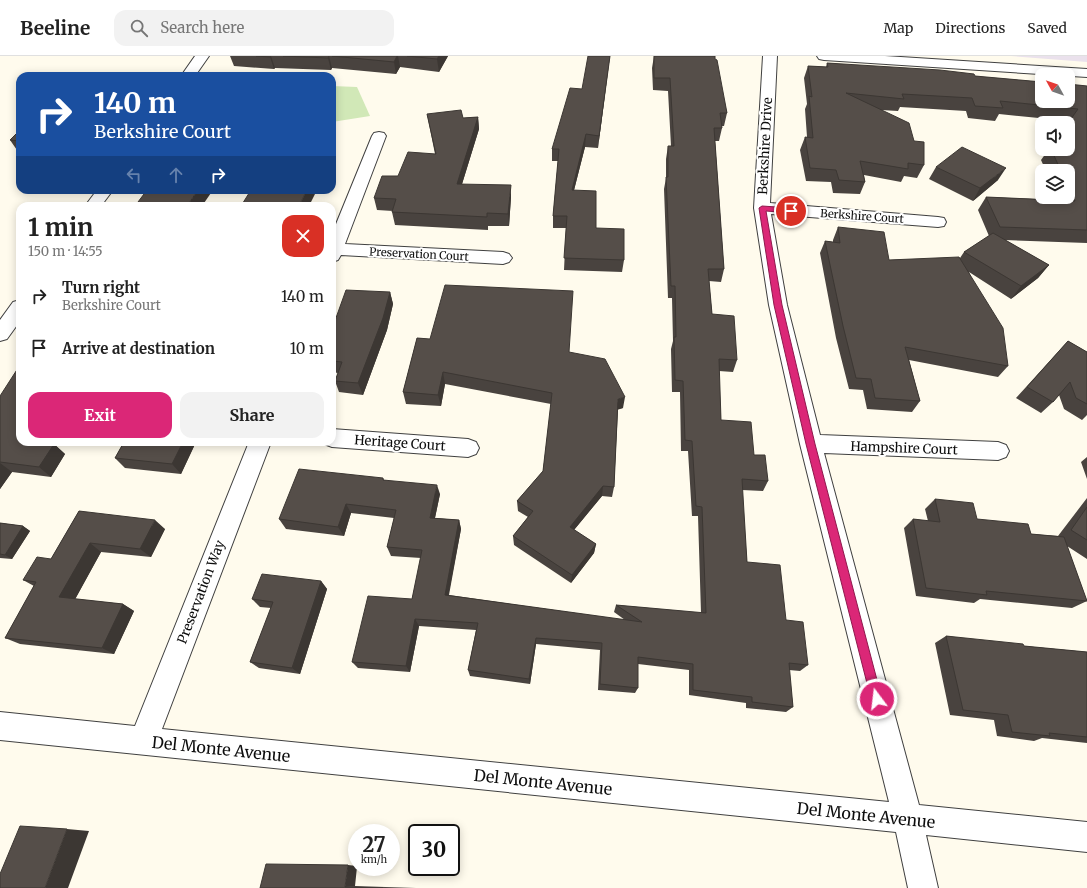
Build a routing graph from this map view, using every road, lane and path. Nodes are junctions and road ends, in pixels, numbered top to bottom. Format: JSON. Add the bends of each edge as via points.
{"nodes":[{"id":1,"x":202,"y":56,"type":"edge"},
{"id":2,"x":770,"y":56,"type":"edge"},
{"id":3,"x":824,"y":56,"type":"edge"},
{"id":4,"x":191,"y":72,"type":"edge"},
{"id":5,"x":1087,"y":73,"type":"edge"},
{"id":6,"x":379,"y":136,"type":"dead end"},
{"id":7,"x":762,"y":208,"type":"junction"},
{"id":8,"x":938,"y":222,"type":"dead end"},
{"id":9,"x":336,"y":245,"type":"edge"},
{"id":10,"x":336,"y":253,"type":"edge"},
{"id":11,"x":503,"y":258,"type":"dead end"},
{"id":12,"x":16,"y":312,"type":"edge"},
{"id":13,"x":0,"y":334,"type":"edge"},
{"id":14,"x":336,"y":438,"type":"edge"},
{"id":15,"x":811,"y":444,"type":"junction"},
{"id":16,"x":258,"y":446,"type":"edge"},
{"id":17,"x":468,"y":448,"type":"dead end"},
{"id":18,"x":998,"y":452,"type":"dead end"},
{"id":19,"x":0,"y":726,"type":"edge"},
{"id":20,"x":143,"y":741,"type":"junction"},
{"id":21,"x":908,"y":820,"type":"junction"},
{"id":22,"x":1087,"y":837,"type":"edge"},
{"id":23,"x":923,"y":888,"type":"edge"}],
"edges":[{"from":1,"to":4,"type":"street"},
{"from":2,"to":7,"type":"street","name":"Berkshire Drive"},
{"from":3,"to":5,"type":"street"},
{"from":6,"to":9,"type":"street"},
{"from":7,"to":8,"type":"street","name":"Berkshire Court"},
{"from":7,"to":15,"type":"street","name":"Berkshire Drive","via":[[778,305]]},
{"from":10,"to":11,"type":"street","name":"Preservation Court"},
{"from":12,"to":13,"type":"street"},
{"from":14,"to":17,"type":"street","name":"Heritage Court"},
{"from":15,"to":18,"type":"street","name":"Hampshire Court"},
{"from":15,"to":21,"type":"street","name":"Berkshire Drive"},
{"from":16,"to":20,"type":"street","name":"Preservation Way"},
{"from":19,"to":20,"type":"street","name":"Del Monte Avenue"},
{"from":20,"to":21,"type":"street","name":"Del Monte Avenue"},
{"from":21,"to":22,"type":"street","name":"Del Monte Avenue"},
{"from":21,"to":23,"type":"street","name":"Berkshire Drive"}]}
